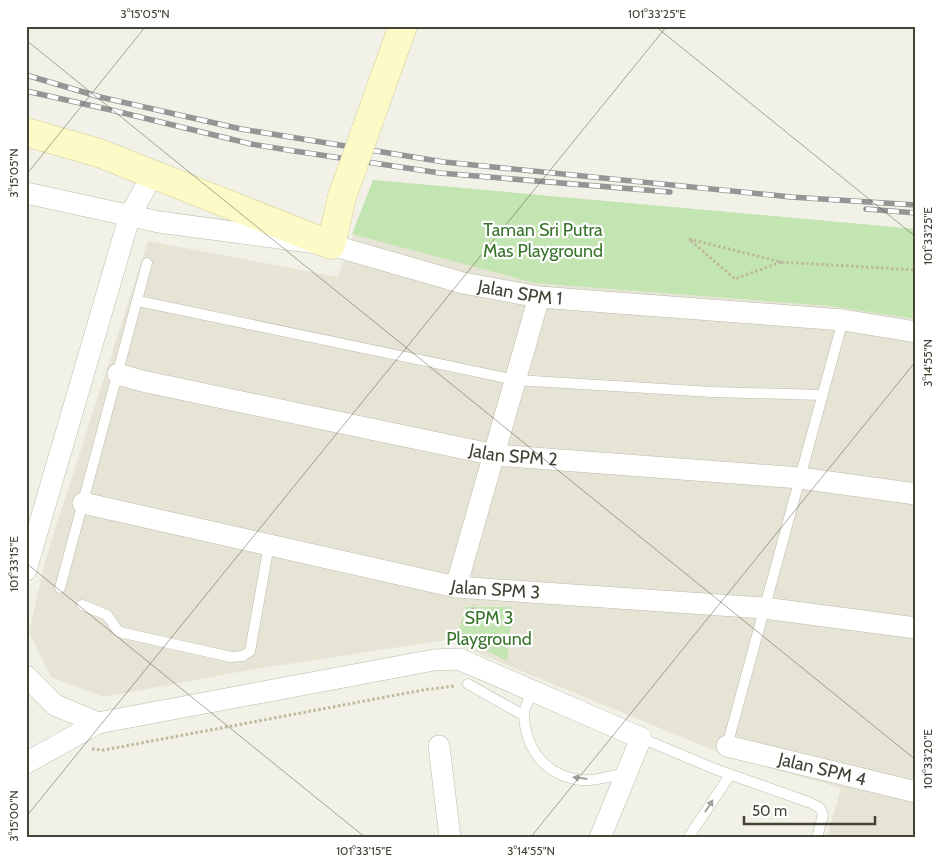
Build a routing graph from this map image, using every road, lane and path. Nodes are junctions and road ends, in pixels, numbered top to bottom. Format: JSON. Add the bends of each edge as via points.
{"nodes":[{"id":1,"x":403,"y":26,"type":"edge"},
{"id":2,"x":26,"y":132,"type":"edge"},
{"id":3,"x":152,"y":176,"type":"junction"},
{"id":4,"x":26,"y":193,"type":"edge"},
{"id":5,"x":130,"y":215,"type":"junction"},
{"id":6,"x":330,"y":245,"type":"junction"},
{"id":7,"x":781,"y":262,"type":"junction"},
{"id":8,"x":147,"y":263,"type":"dead end"},
{"id":9,"x":916,"y":270,"type":"edge"},
{"id":10,"x":539,"y":297,"type":"junction"},
{"id":11,"x":138,"y":301,"type":"junction"},
{"id":12,"x":843,"y":320,"type":"junction"},
{"id":13,"x":916,"y":332,"type":"edge"},
{"id":14,"x":118,"y":374,"type":"junction"},
{"id":15,"x":516,"y":380,"type":"junction"},
{"id":16,"x":822,"y":395,"type":"junction"},
{"id":17,"x":494,"y":455,"type":"junction"},
{"id":18,"x":800,"y":478,"type":"junction"},
{"id":19,"x":916,"y":494,"type":"edge"},
{"id":20,"x":83,"y":503,"type":"junction"},
{"id":21,"x":268,"y":545,"type":"junction"},
{"id":22,"x":26,"y":570,"type":"edge"},
{"id":23,"x":60,"y":588,"type":"dead end"},
{"id":24,"x":456,"y":588,"type":"junction"},
{"id":25,"x":82,"y":605,"type":"dead end"},
{"id":26,"x":764,"y":608,"type":"junction"},
{"id":27,"x":916,"y":628,"type":"edge"},
{"id":28,"x":26,"y":676,"type":"edge"},
{"id":29,"x":468,"y":684,"type":"joint"},
{"id":30,"x":532,"y":691,"type":"junction"},
{"id":31,"x":524,"y":715,"type":"junction"},
{"id":32,"x":98,"y":723,"type":"junction"},
{"id":33,"x":640,"y":738,"type":"junction"},
{"id":34,"x":439,"y":746,"type":"dead end"},
{"id":35,"x":727,"y":746,"type":"joint"},
{"id":36,"x":88,"y":749,"type":"dead end"},
{"id":37,"x":26,"y":763,"type":"edge"},
{"id":38,"x":628,"y":772,"type":"junction"},
{"id":39,"x":730,"y":774,"type":"junction"},
{"id":40,"x":916,"y":792,"type":"edge"},
{"id":41,"x":450,"y":838,"type":"edge"},
{"id":42,"x":600,"y":838,"type":"edge"},
{"id":43,"x":688,"y":838,"type":"edge"},
{"id":44,"x":817,"y":838,"type":"edge"}],
"edges":[{"from":1,"to":6,"type":"main road","bridge":true,"via":[[342,197]]},
{"from":2,"to":3,"type":"main road","via":[[98,153]]},
{"from":3,"to":5,"type":"street"},
{"from":3,"to":6,"type":"main road"},
{"from":4,"to":5,"type":"street","name":"Jalan SPM 1"},
{"from":5,"to":6,"type":"street","name":"Jalan SPM 1","via":[[159,222]]},
{"from":5,"to":22,"type":"street"},
{"from":6,"to":10,"type":"street","name":"Jalan SPM 1","via":[[464,283]]},
{"from":7,"to":7,"type":"path","via":[[735,279],[689,239],[698,241]]},
{"from":7,"to":9,"type":"path"},
{"from":8,"to":11,"type":"lane"},
{"from":10,"to":12,"type":"street","name":"Jalan SPM 1"},
{"from":10,"to":15,"type":"street"},
{"from":11,"to":14,"type":"lane"},
{"from":11,"to":15,"type":"lane"},
{"from":12,"to":13,"type":"street","name":"Jalan SPM 1"},
{"from":12,"to":16,"type":"lane"},
{"from":14,"to":17,"type":"street","name":"Jalan SPM 2","via":[[142,382]]},
{"from":14,"to":20,"type":"lane"},
{"from":15,"to":16,"type":"lane"},
{"from":15,"to":17,"type":"street"},
{"from":16,"to":18,"type":"lane"},
{"from":17,"to":18,"type":"street","name":"Jalan SPM 2"},
{"from":17,"to":24,"type":"street"},
{"from":18,"to":19,"type":"street","name":"Jalan SPM 2"},
{"from":18,"to":26,"type":"lane"},
{"from":20,"to":21,"type":"street","name":"Jalan SPM 3"},
{"from":20,"to":23,"type":"lane"},
{"from":21,"to":24,"type":"street","name":"Jalan SPM 3"},
{"from":21,"to":25,"type":"lane","via":[[250,651],[243,656],[230,658],[119,632],[107,615]]},
{"from":24,"to":26,"type":"street","name":"Jalan SPM 3"},
{"from":26,"to":27,"type":"street","name":"Jalan SPM 3"},
{"from":26,"to":35,"type":"lane"},
{"from":28,"to":32,"type":"street","via":[[55,705]]},
{"from":29,"to":31,"type":"lane"},
{"from":29,"to":36,"type":"path","via":[[104,750]]},
{"from":30,"to":31,"type":"lane"},
{"from":30,"to":32,"type":"street","via":[[459,659],[434,660]]},
{"from":30,"to":33,"type":"street"},
{"from":38,"to":31,"type":"lane","one_way":true,"via":[[582,781],[559,773],[538,759],[531,747]]},
{"from":32,"to":37,"type":"street"},
{"from":33,"to":38,"type":"street"},
{"from":33,"to":39,"type":"lane"},
{"from":34,"to":41,"type":"street"},
{"from":35,"to":40,"type":"street","name":"Jalan SPM 4"},
{"from":38,"to":42,"type":"street"},
{"from":43,"to":39,"type":"lane","one_way":true},
{"from":39,"to":44,"type":"lane","via":[[820,808],[823,815]]}]}
